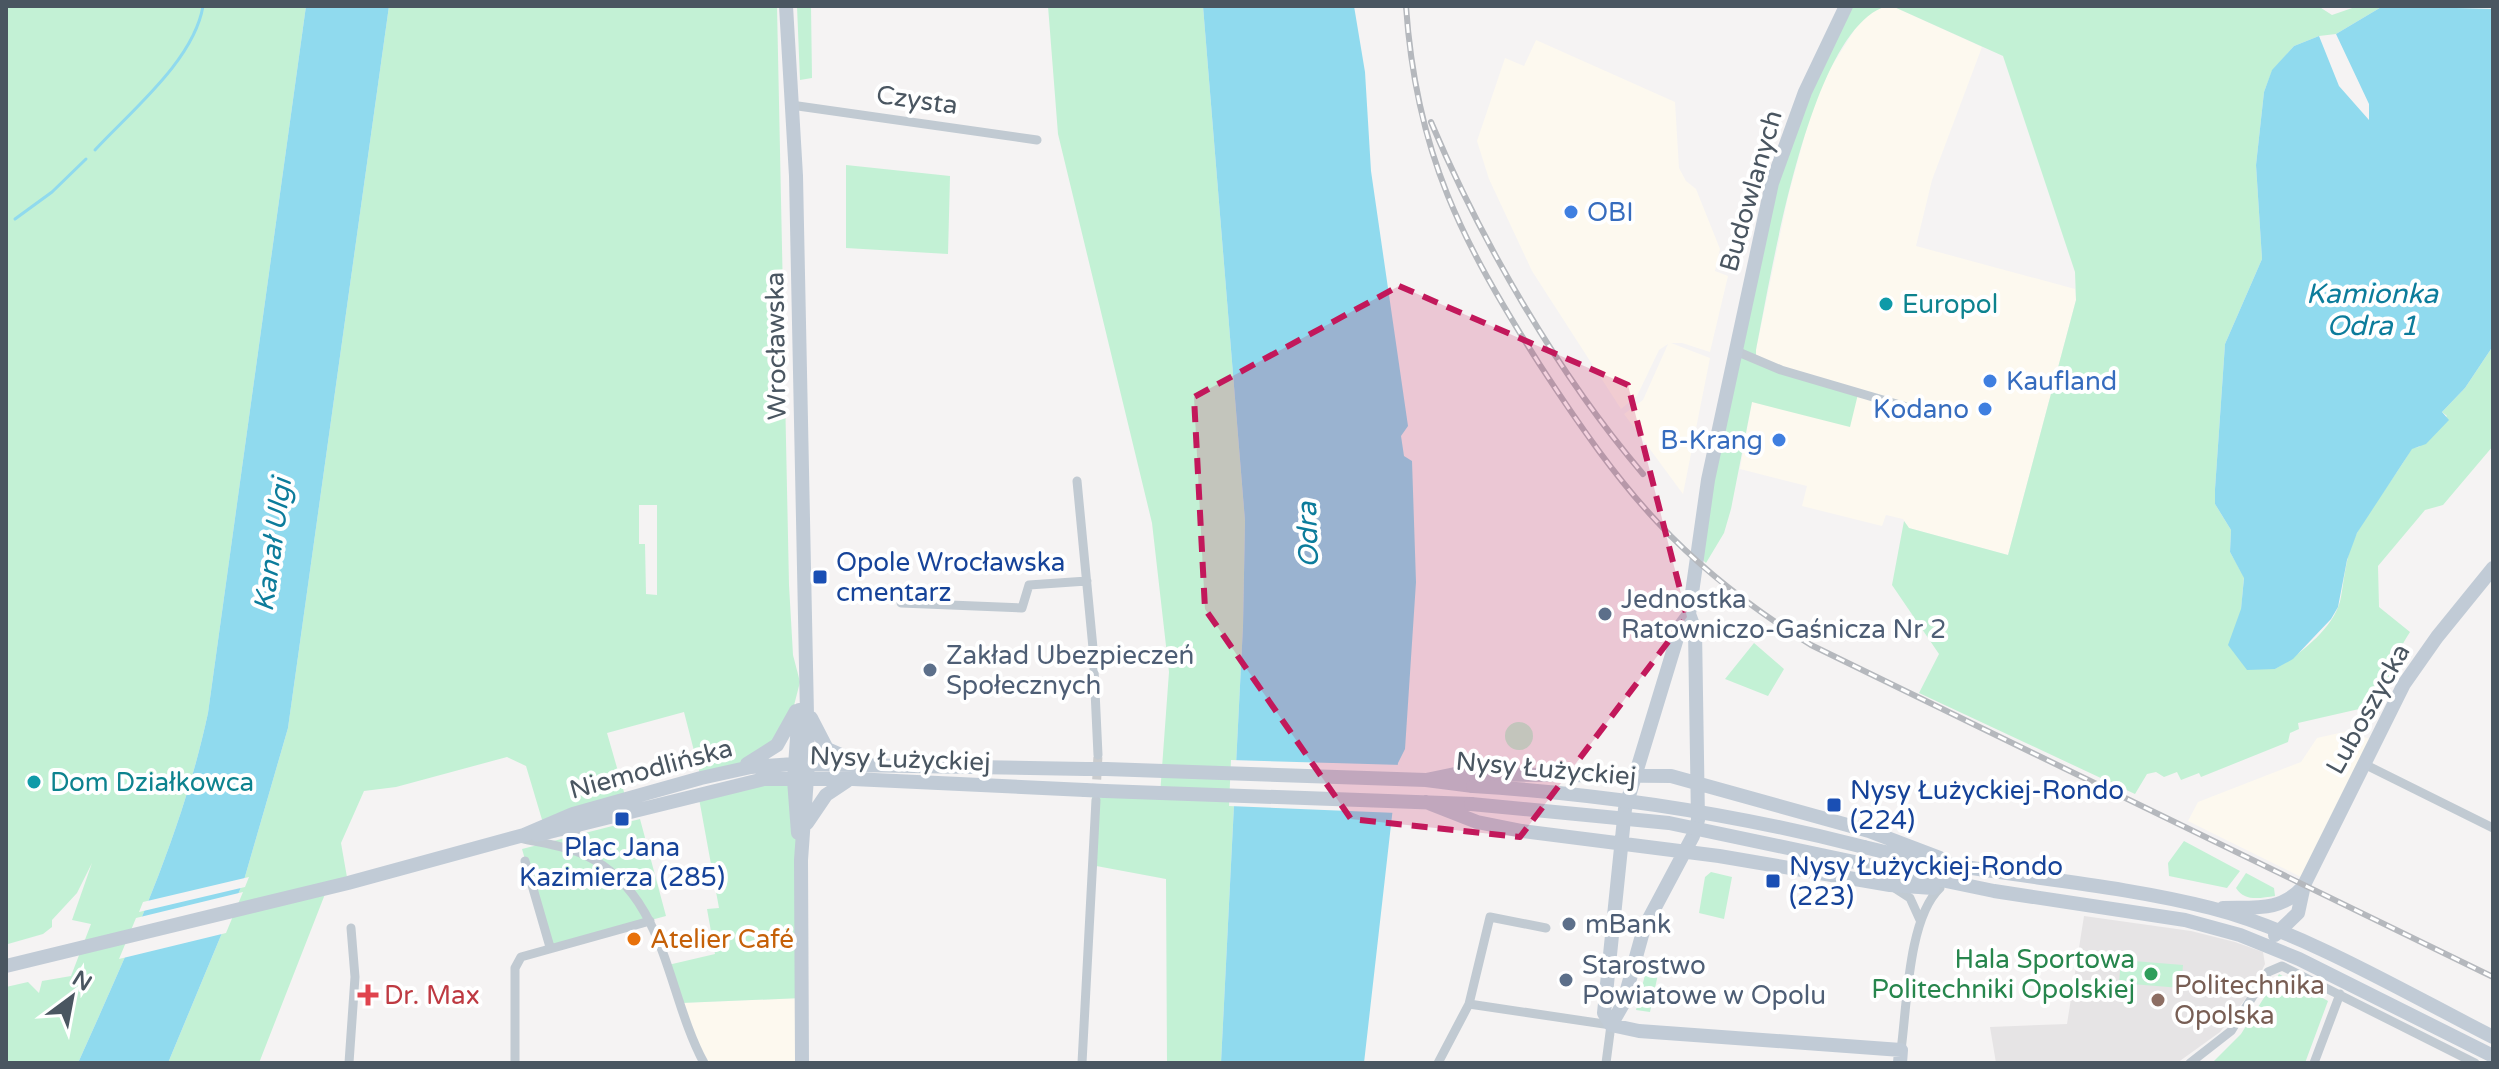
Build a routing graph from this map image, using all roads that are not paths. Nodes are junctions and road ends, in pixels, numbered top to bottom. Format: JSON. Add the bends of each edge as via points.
{"nodes":[{"id":1,"x":786,"y":6,"type":"edge"},
{"id":2,"x":1846,"y":6,"type":"edge"},
{"id":3,"x":791,"y":105,"type":"junction"},
{"id":4,"x":1037,"y":140,"type":"dead end"},
{"id":5,"x":1736,"y":351,"type":"junction"},
{"id":6,"x":1917,"y":410,"type":"dead end"},
{"id":7,"x":1077,"y":481,"type":"dead end"},
{"id":8,"x":2493,"y":568,"type":"edge"},
{"id":9,"x":1087,"y":581,"type":"junction"},
{"id":10,"x":2487,"y":586,"type":"edge"},
{"id":11,"x":901,"y":603,"type":"dead end"},
{"id":12,"x":1689,"y":614,"type":"junction"},
{"id":13,"x":804,"y":705,"type":"junction"},
{"id":14,"x":1098,"y":755,"type":"tunnel mouth"},
{"id":15,"x":2364,"y":764,"type":"junction"},
{"id":16,"x":876,"y":765,"type":"junction"},
{"id":17,"x":733,"y":770,"type":"junction"},
{"id":18,"x":801,"y":772,"type":"junction"},
{"id":19,"x":1638,"y":775,"type":"junction"},
{"id":20,"x":853,"y":779,"type":"junction"},
{"id":21,"x":1455,"y":779,"type":"junction"},
{"id":22,"x":1700,"y":786,"type":"junction"},
{"id":23,"x":1096,"y":794,"type":"junction"},
{"id":24,"x":1426,"y":802,"type":"junction"},
{"id":25,"x":578,"y":826,"type":"junction"},
{"id":26,"x":2493,"y":828,"type":"edge"},
{"id":27,"x":804,"y":830,"type":"junction"},
{"id":28,"x":520,"y":836,"type":"junction"},
{"id":29,"x":1621,"y":842,"type":"junction"},
{"id":30,"x":1685,"y":852,"type":"junction"},
{"id":31,"x":581,"y":853,"type":"junction"},
{"id":32,"x":801,"y":860,"type":"junction"},
{"id":33,"x":525,"y":861,"type":"dead end"},
{"id":34,"x":1962,"y":868,"type":"junction"},
{"id":35,"x":1890,"y":885,"type":"junction"},
{"id":36,"x":2304,"y":885,"type":"junction"},
{"id":37,"x":1976,"y":887,"type":"junction"},
{"id":38,"x":1940,"y":888,"type":"junction"},
{"id":39,"x":2215,"y":909,"type":"junction"},
{"id":40,"x":2293,"y":919,"type":"junction"},
{"id":41,"x":1920,"y":920,"type":"junction"},
{"id":42,"x":650,"y":921,"type":"junction"},
{"id":43,"x":351,"y":928,"type":"dead end"},
{"id":44,"x":1546,"y":928,"type":"dead end"},
{"id":45,"x":2280,"y":932,"type":"junction"},
{"id":46,"x":2240,"y":935,"type":"junction"},
{"id":47,"x":550,"y":947,"type":"junction"},
{"id":48,"x":2323,"y":952,"type":"junction"},
{"id":49,"x":6,"y":966,"type":"edge"},
{"id":50,"x":2340,"y":994,"type":"junction"},
{"id":51,"x":1469,"y":1004,"type":"junction"},
{"id":52,"x":1611,"y":1025,"type":"junction"},
{"id":53,"x":2493,"y":1037,"type":"edge"},
{"id":54,"x":2493,"y":1056,"type":"edge"},
{"id":55,"x":1901,"y":1057,"type":"edge"},
{"id":56,"x":349,"y":1063,"type":"edge"},
{"id":57,"x":515,"y":1063,"type":"edge"},
{"id":58,"x":704,"y":1063,"type":"edge"},
{"id":59,"x":802,"y":1063,"type":"edge"},
{"id":60,"x":1082,"y":1063,"type":"edge"},
{"id":61,"x":1438,"y":1063,"type":"edge"},
{"id":62,"x":1606,"y":1063,"type":"edge"},
{"id":63,"x":2190,"y":1063,"type":"edge"},
{"id":64,"x":2314,"y":1063,"type":"edge"},
{"id":65,"x":2475,"y":1063,"type":"edge"}],
"edges":[{"from":1,"to":3,"type":"main road","name":"Wrocławska"},
{"from":2,"to":5,"type":"main road","name":"Budowlanych","via":[[1778,163]]},
{"from":3,"to":4,"type":"street","name":"Czysta"},
{"from":3,"to":13,"type":"main road","name":"Wrocławska","via":[[801,362]]},
{"from":5,"to":6,"type":"street","via":[[1781,370]]},
{"from":5,"to":12,"type":"main road","name":"Budowlanych","via":[[1708,480]]},
{"from":7,"to":9,"type":"street"},
{"from":8,"to":10,"type":"main road","name":"Luboszycka"},
{"from":9,"to":11,"type":"street","via":[[1029,585],[1022,608]]},
{"from":9,"to":14,"type":"street"},
{"from":10,"to":15,"type":"main road","name":"Luboszycka","via":[[2409,677]]},
{"from":12,"to":19,"type":"main road","name":"Budowlanych","via":[[1681,625]]},
{"from":12,"to":22,"type":"main road","name":"Budowlanych","via":[[1695,630]]},
{"from":13,"to":16,"type":"main road","via":[[830,751]]},
{"from":13,"to":17,"type":"main road","via":[[777,745]]},
{"from":13,"to":18,"type":"main road","name":"Wrocławska"},
{"from":15,"to":26,"type":"street"},
{"from":15,"to":36,"type":"main road","name":"Luboszycka"},
{"from":16,"to":18,"type":"main road","name":"Nysy Łużyckiej"},
{"from":16,"to":21,"type":"main road","name":"Nysy Łużyckiej","bridge":true},
{"from":17,"to":18,"type":"main road","name":"Niemodlińska"},
{"from":17,"to":28,"type":"main road","name":"Niemodlińska","via":[[573,814]]},
{"from":18,"to":20,"type":"main road","name":"Nysy Łużyckiej"},
{"from":18,"to":25,"type":"main road","name":"Niemodlińska","via":[[742,782]]},
{"from":18,"to":27,"type":"main road","name":"Wrocławska"},
{"from":18,"to":32,"type":"main road","name":"Wrocławska"},
{"from":19,"to":21,"type":"main road"},
{"from":19,"to":22,"type":"main road","via":[[1671,776]]},
{"from":19,"to":29,"type":"main road","name":"Budowlanych","via":[[1625,809]]},
{"from":20,"to":23,"type":"main road","name":"Nysy Łużyckiej"},
{"from":20,"to":27,"type":"main road","via":[[819,802]]},
{"from":21,"to":34,"type":"main road","name":"Nysy Łużyckiej","bridge":true,"via":[[1473,786],[1679,807]]},
{"from":22,"to":30,"type":"main road","name":"Budowlanych","via":[[1698,820]]},
{"from":22,"to":34,"type":"main road","via":[[1869,831]]},
{"from":23,"to":24,"type":"main road","name":"Nysy Łużyckiej"},
{"from":23,"to":60,"type":"street"},
{"from":24,"to":29,"type":"main road","via":[[1497,826]]},
{"from":24,"to":37,"type":"main road","name":"Nysy Łużyckiej","bridge":true,"via":[[1669,823]]},
{"from":25,"to":28,"type":"main road","name":"Niemodlińska"},
{"from":25,"to":31,"type":"street","via":[[574,835]]},
{"from":27,"to":32,"type":"main road","name":"Wrocławska"},
{"from":28,"to":31,"type":"street"},
{"from":28,"to":49,"type":"main road","name":"Niemodlińska","via":[[308,894]]},
{"from":29,"to":30,"type":"main road"},
{"from":29,"to":52,"type":"main road","name":"Budowlanych","via":[[1604,1013]]},
{"from":30,"to":35,"type":"main road"},
{"from":30,"to":52,"type":"main road","name":"Budowlanych","via":[[1644,928],[1623,1004]]},
{"from":31,"to":42,"type":"street","via":[[622,882]]},
{"from":32,"to":59,"type":"main road","name":"Wrocławska"},
{"from":33,"to":47,"type":"street"},
{"from":34,"to":39,"type":"main road","name":"Nysy Łużyckiej"},
{"from":35,"to":38,"type":"main road"},
{"from":35,"to":41,"type":"street","via":[[1910,898]]},
{"from":36,"to":39,"type":"main road","via":[[2274,907]]},
{"from":36,"to":40,"type":"main road","name":"Luboszycka"},
{"from":37,"to":38,"type":"main road"},
{"from":37,"to":46,"type":"main road","name":"Nysy Łużyckiej","via":[[2185,920]]},
{"from":38,"to":41,"type":"street"},
{"from":39,"to":45,"type":"main road","name":"Nysy Łużyckiej"},
{"from":40,"to":45,"type":"main road"},
{"from":40,"to":48,"type":"main road","via":[[2300,935]]},
{"from":41,"to":55,"type":"street"},
{"from":42,"to":47,"type":"street"},
{"from":42,"to":58,"type":"street"},
{"from":43,"to":56,"type":"street","via":[[355,977]]},
{"from":44,"to":51,"type":"street","via":[[1490,917]]},
{"from":45,"to":46,"type":"main road","via":[[2265,938]]},
{"from":45,"to":48,"type":"main road","name":"Nysy Łużyckiej"},
{"from":46,"to":54,"type":"main road"},
{"from":47,"to":57,"type":"street","via":[[517,962]]},
{"from":48,"to":53,"type":"main road","name":"Nysy Łużyckiej"},
{"from":50,"to":63,"type":"street","via":[[2282,966],[2268,972],[2231,1031]]},
{"from":50,"to":64,"type":"street"},
{"from":50,"to":65,"type":"street"},
{"from":51,"to":52,"type":"street"},
{"from":51,"to":61,"type":"street"},
{"from":52,"to":55,"type":"main road"},
{"from":52,"to":62,"type":"street"}]}
